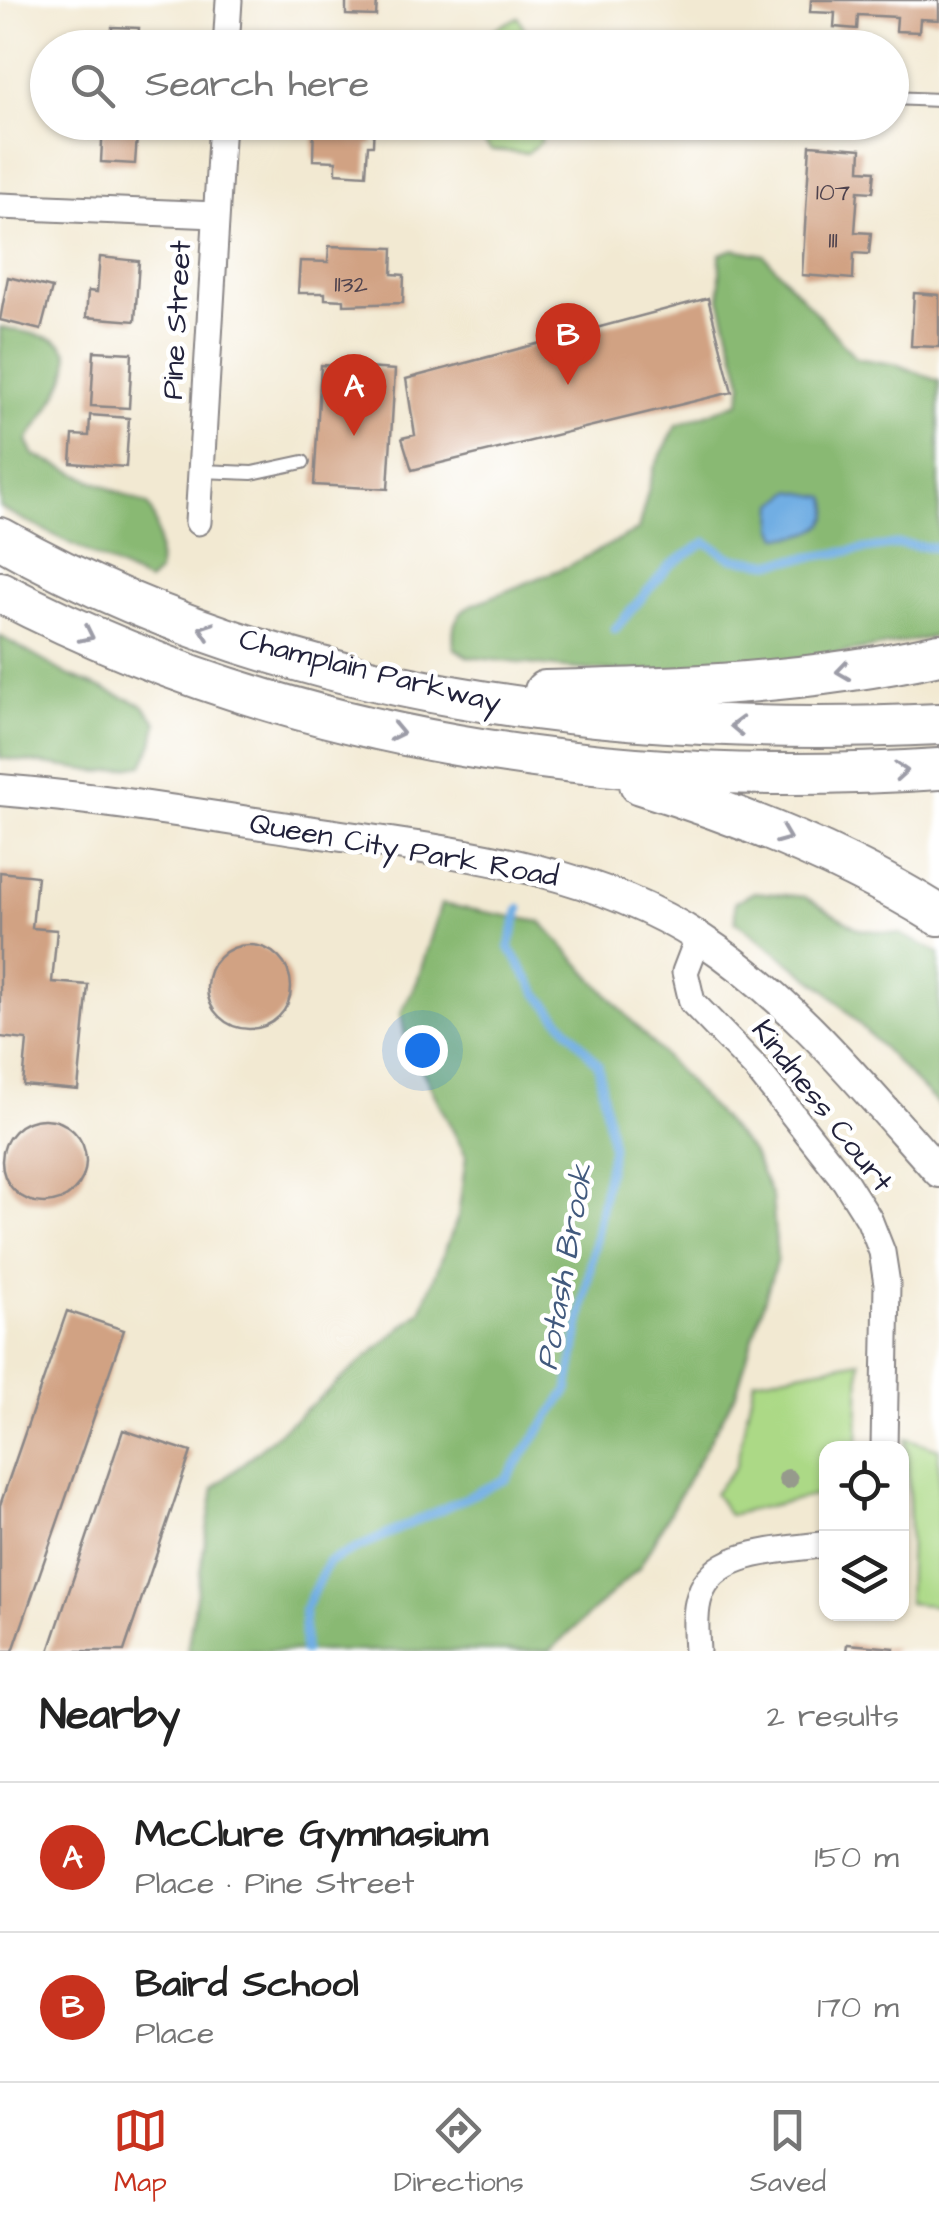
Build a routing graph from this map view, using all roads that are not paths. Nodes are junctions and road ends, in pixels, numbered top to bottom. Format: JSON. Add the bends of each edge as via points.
{"nodes":[{"id":1,"x":229,"y":0,"type":"edge"},
{"id":2,"x":227,"y":30,"type":"edge"},
{"id":3,"x":909,"y":99,"type":"edge"},
{"id":4,"x":939,"y":100,"type":"edge"},
{"id":5,"x":221,"y":140,"type":"edge"},
{"id":6,"x":0,"y":206,"type":"edge"},
{"id":7,"x":216,"y":215,"type":"junction"},
{"id":8,"x":302,"y":462,"type":"dead end"},
{"id":9,"x":201,"y":470,"type":"junction"},
{"id":10,"x":198,"y":522,"type":"dead end"},
{"id":11,"x":0,"y":538,"type":"edge"},
{"id":12,"x":0,"y":592,"type":"edge"},
{"id":13,"x":939,"y":654,"type":"edge"},
{"id":14,"x":435,"y":693,"type":"junction"},
{"id":15,"x":939,"y":724,"type":"edge"},
{"id":16,"x":524,"y":756,"type":"junction"},
{"id":17,"x":939,"y":769,"type":"edge"},
{"id":18,"x":0,"y":790,"type":"edge"},
{"id":19,"x":939,"y":915,"type":"edge"},
{"id":20,"x":698,"y":938,"type":"junction"},
{"id":21,"x":939,"y":1172,"type":"edge"},
{"id":22,"x":884,"y":1441,"type":"edge"},
{"id":23,"x":819,"y":1545,"type":"edge"},
{"id":24,"x":696,"y":1651,"type":"edge"}],
"edges":[{"from":1,"to":2,"type":"street"},
{"from":3,"to":4,"type":"lane"},
{"from":5,"to":7,"type":"street","name":"Pine Street"},
{"from":6,"to":7,"type":"street"},
{"from":7,"to":9,"type":"street","name":"Pine Street"},
{"from":8,"to":9,"type":"lane","via":[[252,473]]},
{"from":9,"to":10,"type":"street","name":"Pine Street"},
{"from":14,"to":11,"type":"main road","name":"Champlain Parkway","one_way":true,"via":[[192,625]]},
{"from":12,"to":16,"type":"main road","name":"Champlain Parkway","one_way":true,"via":[[103,643],[234,690],[368,726]]},
{"from":13,"to":14,"type":"main road","one_way":true,"via":[[819,675],[672,688]]},
{"from":15,"to":14,"type":"main road","name":"Champlain Parkway","one_way":true,"via":[[784,728],[650,722]]},
{"from":16,"to":17,"type":"main road","name":"Champlain Parkway","one_way":true,"via":[[676,772]]},
{"from":16,"to":19,"type":"main road","one_way":true,"via":[[622,779],[764,828]]},
{"from":18,"to":20,"type":"street","name":"Queen City Park Road","via":[[494,860],[607,892]]},
{"from":20,"to":21,"type":"street","name":"Queen City Park Road","via":[[797,1016]]},
{"from":20,"to":22,"type":"street","name":"Kindness Court","via":[[684,972],[692,1002],[756,1068],[845,1182],[882,1252]]},
{"from":23,"to":24,"type":"street","via":[[737,1559],[715,1571],[700,1593]]}]}
